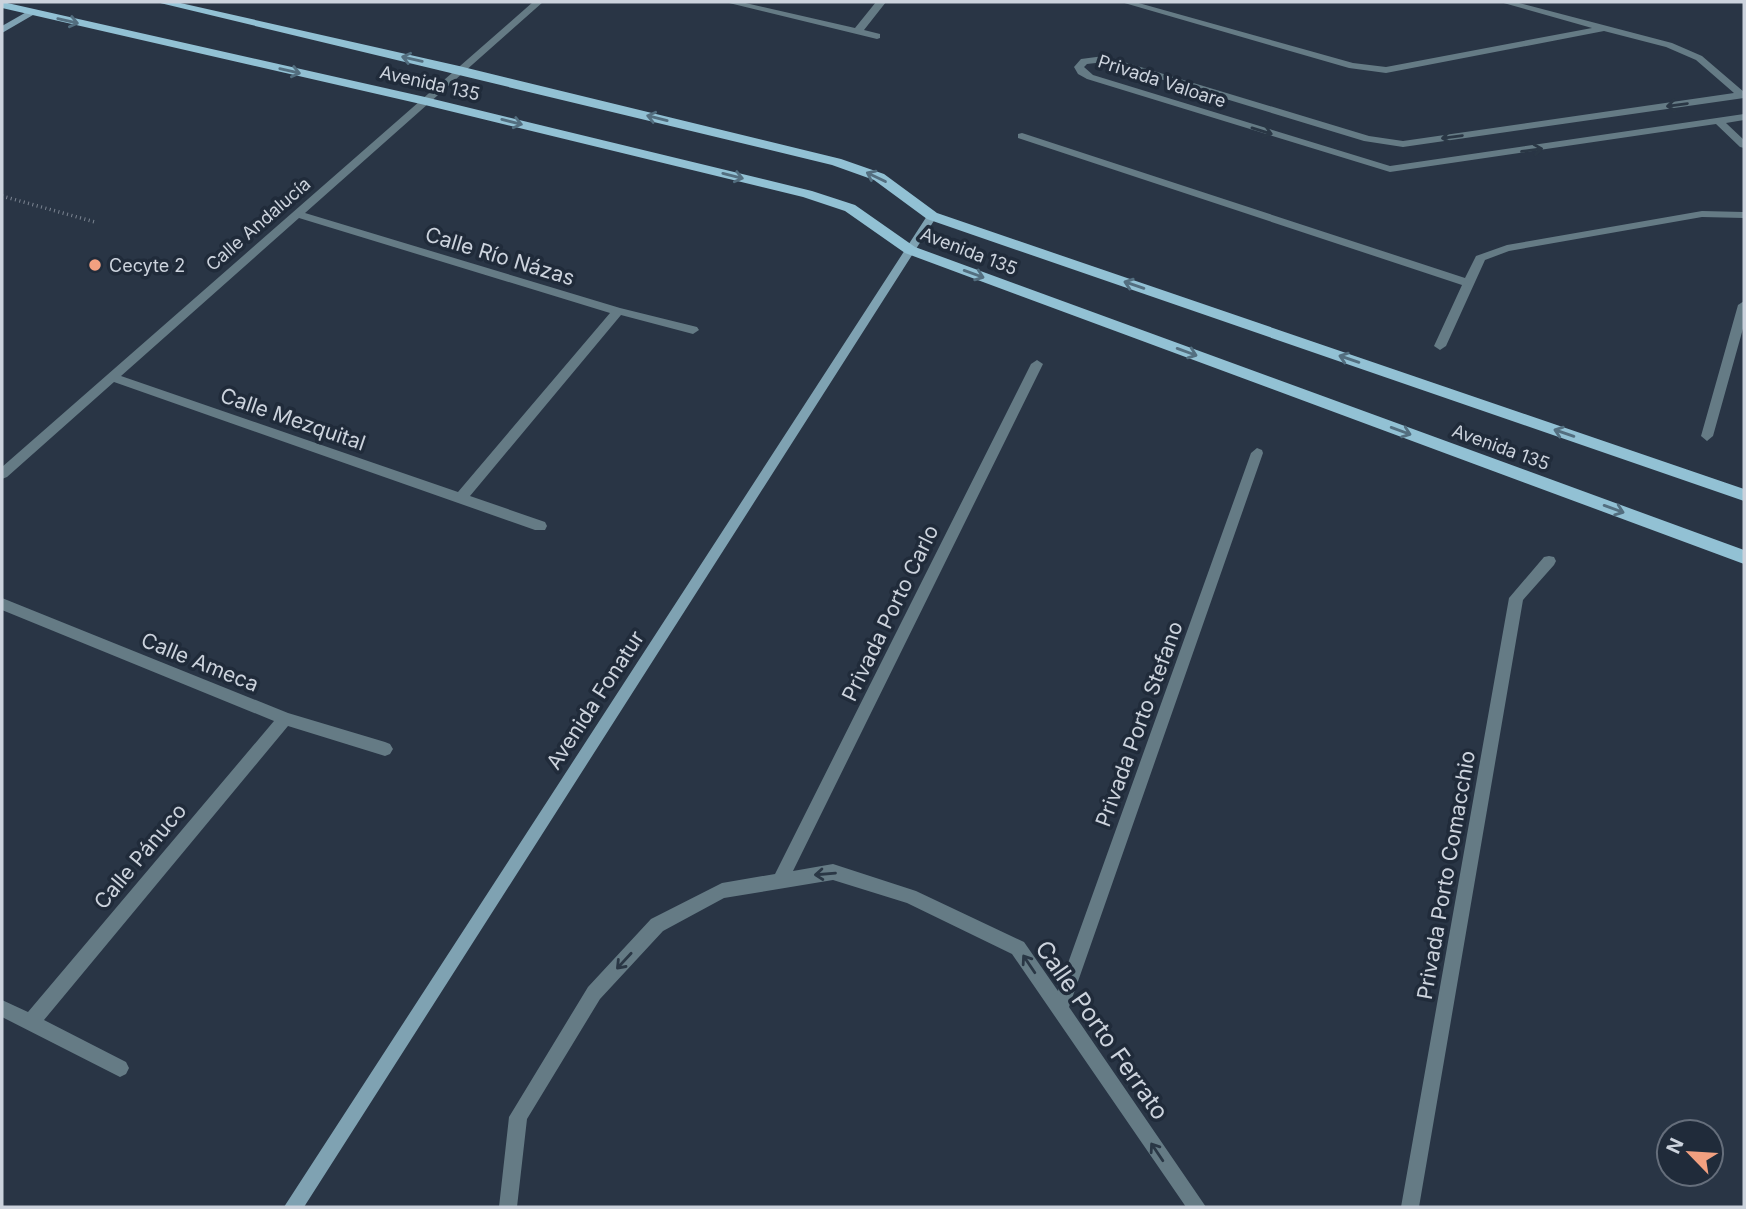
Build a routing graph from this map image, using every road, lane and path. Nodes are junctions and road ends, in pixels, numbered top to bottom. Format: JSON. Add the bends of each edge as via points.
{"nodes":[{"id":1,"x":47,"y":2,"type":"edge"},
{"id":2,"x":162,"y":2,"type":"edge"},
{"id":3,"x":538,"y":2,"type":"edge"},
{"id":4,"x":730,"y":2,"type":"edge"},
{"id":5,"x":881,"y":2,"type":"edge"},
{"id":6,"x":1126,"y":2,"type":"edge"},
{"id":7,"x":1505,"y":2,"type":"edge"},
{"id":8,"x":2,"y":5,"type":"edge"},
{"id":9,"x":30,"y":12,"type":"junction"},
{"id":10,"x":1605,"y":28,"type":"junction"},
{"id":11,"x":2,"y":30,"type":"edge"},
{"id":12,"x":858,"y":31,"type":"junction"},
{"id":13,"x":877,"y":36,"type":"dead end"},
{"id":14,"x":459,"y":70,"type":"junction"},
{"id":15,"x":1743,"y":95,"type":"edge"},
{"id":16,"x":425,"y":101,"type":"junction"},
{"id":17,"x":1607,"y":115,"type":"junction"},
{"id":18,"x":1744,"y":117,"type":"edge"},
{"id":19,"x":1718,"y":121,"type":"junction"},
{"id":20,"x":1629,"y":135,"type":"junction"},
{"id":21,"x":1022,"y":136,"type":"dead end"},
{"id":22,"x":1744,"y":145,"type":"edge"},
{"id":23,"x":2,"y":196,"type":"edge"},
{"id":24,"x":296,"y":215,"type":"junction"},
{"id":25,"x":1744,"y":215,"type":"edge"},
{"id":26,"x":932,"y":216,"type":"junction"},
{"id":27,"x":95,"y":222,"type":"dead end"},
{"id":28,"x":910,"y":250,"type":"junction"},
{"id":29,"x":1469,"y":283,"type":"junction"},
{"id":30,"x":1744,"y":305,"type":"edge"},
{"id":31,"x":618,"y":311,"type":"junction"},
{"id":32,"x":693,"y":330,"type":"dead end"},
{"id":33,"x":1440,"y":346,"type":"dead end"},
{"id":34,"x":1037,"y":364,"type":"dead end"},
{"id":35,"x":112,"y":377,"type":"junction"},
{"id":36,"x":1707,"y":436,"type":"dead end"},
{"id":37,"x":1257,"y":453,"type":"dead end"},
{"id":38,"x":2,"y":474,"type":"edge"},
{"id":39,"x":1744,"y":495,"type":"edge"},
{"id":40,"x":461,"y":498,"type":"junction"},
{"id":41,"x":540,"y":526,"type":"dead end"},
{"id":42,"x":1744,"y":557,"type":"edge"},
{"id":43,"x":1549,"y":561,"type":"dead end"},
{"id":44,"x":2,"y":604,"type":"edge"},
{"id":45,"x":285,"y":719,"type":"junction"},
{"id":46,"x":385,"y":749,"type":"dead end"},
{"id":47,"x":780,"y":881,"type":"junction"},
{"id":48,"x":2,"y":1008,"type":"edge"},
{"id":49,"x":1060,"y":1009,"type":"junction"},
{"id":50,"x":30,"y":1023,"type":"junction"},
{"id":51,"x":120,"y":1068,"type":"dead end"},
{"id":52,"x":293,"y":1207,"type":"edge"},
{"id":53,"x":508,"y":1207,"type":"edge"},
{"id":54,"x":1197,"y":1207,"type":"edge"},
{"id":55,"x":1410,"y":1207,"type":"edge"}],
"edges":[{"from":1,"to":9,"type":"main road"},
{"from":14,"to":2,"type":"main road","name":"Avenida 135","one_way":true},
{"from":3,"to":14,"type":"street","name":"Calle Andalucía"},
{"from":4,"to":12,"type":"street"},
{"from":5,"to":12,"type":"street"},
{"from":6,"to":10,"type":"street","via":[[1352,66],[1386,70]]},
{"from":7,"to":10,"type":"street"},
{"from":8,"to":9,"type":"main road","name":"Avenida 135"},
{"from":9,"to":11,"type":"main road"},
{"from":9,"to":16,"type":"main road","name":"Avenida 135","one_way":true},
{"from":10,"to":15,"type":"street","via":[[1699,58]]},
{"from":12,"to":13,"type":"street"},
{"from":14,"to":16,"type":"street","name":"Calle Andalucía"},
{"from":26,"to":14,"type":"main road","name":"Avenida 135","one_way":true,"via":[[879,177],[836,162]]},
{"from":15,"to":17,"type":"street","name":"Privada Valoare","one_way":true},
{"from":16,"to":24,"type":"street","name":"Calle Andalucía"},
{"from":16,"to":28,"type":"main road","name":"Avenida 135","one_way":true,"via":[[807,194],[850,208]]},
{"from":17,"to":20,"type":"street"},
{"from":17,"to":20,"type":"street","name":"Privada Valoare","one_way":true,"via":[[1385,143],[1104,59],[1084,61],[1079,67],[1090,77],[1390,169]]},
{"from":18,"to":19,"type":"street","name":"Privada Valoare"},
{"from":19,"to":20,"type":"street","name":"Privada Valoare"},
{"from":19,"to":22,"type":"street"},
{"from":21,"to":29,"type":"street"},
{"from":23,"to":27,"type":"path"},
{"from":24,"to":31,"type":"street","name":"Calle Río Názas"},
{"from":24,"to":35,"type":"street","name":"Calle Andalucía"},
{"from":25,"to":29,"type":"street","via":[[1702,214],[1507,248],[1480,258]]},
{"from":26,"to":28,"type":"main road","name":"Avenida Fonatur"},
{"from":39,"to":26,"type":"main road","name":"Avenida 135","one_way":true},
{"from":28,"to":42,"type":"main road","name":"Avenida 135","one_way":true},
{"from":28,"to":52,"type":"main road","name":"Avenida Fonatur"},
{"from":29,"to":33,"type":"street"},
{"from":30,"to":36,"type":"street"},
{"from":31,"to":32,"type":"street","name":"Calle Río Názas"},
{"from":31,"to":40,"type":"street"},
{"from":34,"to":47,"type":"street","name":"Privada Porto Carlo"},
{"from":35,"to":38,"type":"street","name":"Calle Andalucía"},
{"from":35,"to":40,"type":"street","name":"Calle Mezquital"},
{"from":37,"to":49,"type":"street","name":"Privada Porto Stefano"},
{"from":40,"to":41,"type":"street","name":"Calle Mezquital"},
{"from":43,"to":55,"type":"street","name":"Privada Porto Comacchio","via":[[1516,598]]},
{"from":44,"to":45,"type":"street","name":"Calle Ameca"},
{"from":45,"to":46,"type":"street","name":"Calle Ameca"},
{"from":45,"to":50,"type":"street","name":"Calle Pánuco"},
{"from":49,"to":47,"type":"street","name":"Calle Porto Ferrato","one_way":true,"via":[[1018,948],[910,896],[833,872]]},
{"from":47,"to":53,"type":"street","name":"Calle Porto Ferrato","one_way":true,"via":[[722,891],[657,925],[594,993],[518,1117]]},
{"from":48,"to":50,"type":"street"},
{"from":54,"to":49,"type":"street","name":"Calle Porto Ferrato","one_way":true},
{"from":50,"to":51,"type":"street"}]}
